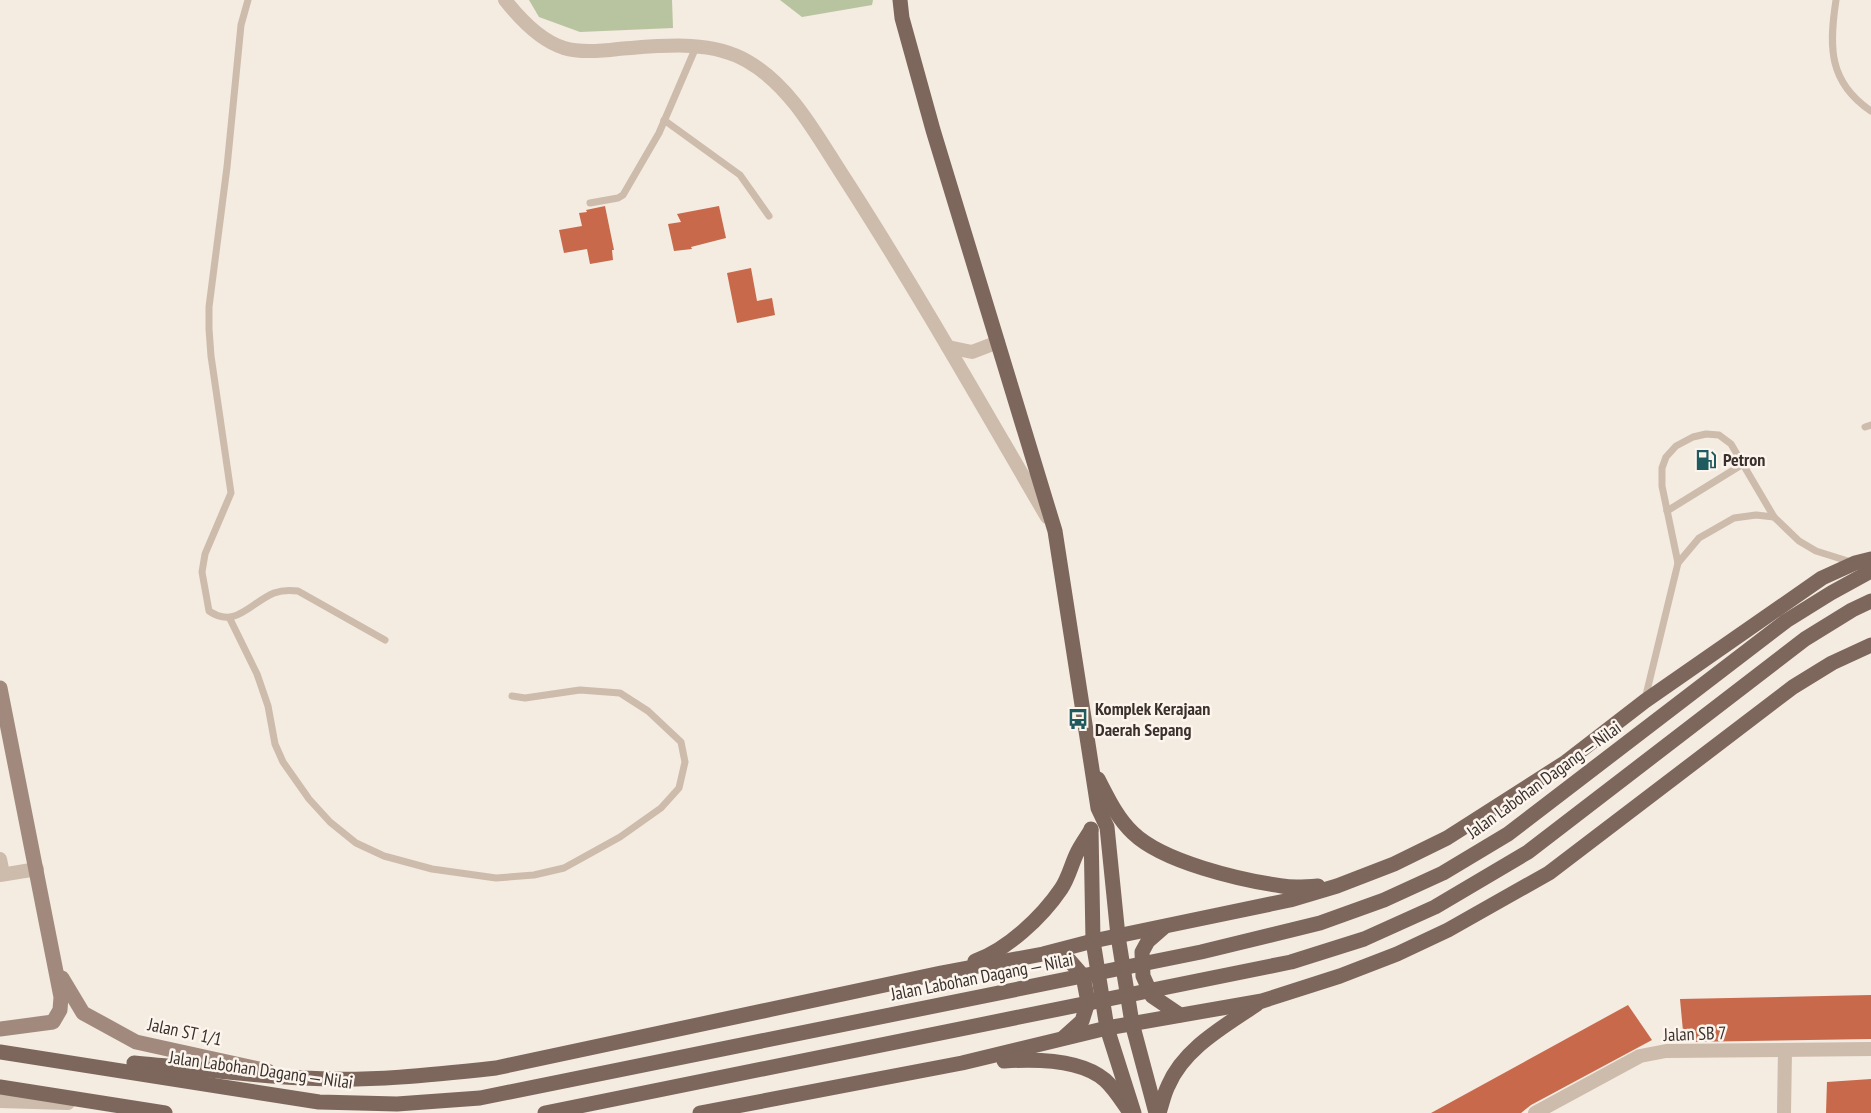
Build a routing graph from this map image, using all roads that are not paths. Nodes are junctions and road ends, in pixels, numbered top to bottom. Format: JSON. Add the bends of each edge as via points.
{"nodes":[{"id":1,"x":248,"y":0,"type":"edge"},
{"id":2,"x":505,"y":0,"type":"edge"},
{"id":3,"x":900,"y":0,"type":"edge"},
{"id":4,"x":1836,"y":0,"type":"edge"},
{"id":5,"x":696,"y":47,"type":"junction"},
{"id":6,"x":1871,"y":111,"type":"edge"},
{"id":7,"x":664,"y":120,"type":"junction"},
{"id":8,"x":590,"y":202,"type":"dead end"},
{"id":9,"x":769,"y":216,"type":"dead end"},
{"id":10,"x":998,"y":342,"type":"junction"},
{"id":11,"x":948,"y":347,"type":"junction"},
{"id":12,"x":1743,"y":464,"type":"junction"},
{"id":13,"x":1667,"y":511,"type":"junction"},
{"id":14,"x":1774,"y":517,"type":"junction"},
{"id":15,"x":1055,"y":531,"type":"junction"},
{"id":16,"x":1871,"y":559,"type":"edge"},
{"id":17,"x":1678,"y":563,"type":"junction"},
{"id":18,"x":1855,"y":563,"type":"junction"},
{"id":19,"x":1871,"y":571,"type":"edge"},
{"id":20,"x":1871,"y":601,"type":"edge"},
{"id":21,"x":230,"y":619,"type":"junction"},
{"id":22,"x":385,"y":640,"type":"dead end"},
{"id":23,"x":1871,"y":645,"type":"edge"},
{"id":24,"x":0,"y":688,"type":"edge"},
{"id":25,"x":512,"y":696,"type":"dead end"},
{"id":26,"x":1645,"y":701,"type":"junction"},
{"id":27,"x":1093,"y":771,"type":"junction"},
{"id":28,"x":1098,"y":808,"type":"junction"},
{"id":29,"x":1091,"y":829,"type":"junction"},
{"id":30,"x":0,"y":859,"type":"edge"},
{"id":31,"x":37,"y":869,"type":"junction"},
{"id":32,"x":2,"y":875,"type":"edge"},
{"id":33,"x":1337,"y":886,"type":"junction"},
{"id":34,"x":1166,"y":926,"type":"junction"},
{"id":35,"x":1118,"y":936,"type":"junction"},
{"id":36,"x":1093,"y":941,"type":"junction"},
{"id":37,"x":1043,"y":954,"type":"junction"},
{"id":38,"x":55,"y":964,"type":"junction"},
{"id":39,"x":941,"y":973,"type":"junction"},
{"id":40,"x":1262,"y":1000,"type":"junction"},
{"id":41,"x":1180,"y":1015,"type":"junction"},
{"id":42,"x":1132,"y":1023,"type":"junction"},
{"id":43,"x":1107,"y":1028,"type":"junction"},
{"id":44,"x":0,"y":1029,"type":"edge"},
{"id":45,"x":1062,"y":1039,"type":"junction"},
{"id":46,"x":1871,"y":1049,"type":"edge"},
{"id":47,"x":1785,"y":1050,"type":"junction"},
{"id":48,"x":0,"y":1051,"type":"edge"},
{"id":49,"x":962,"y":1064,"type":"junction"},
{"id":50,"x":304,"y":1078,"type":"junction"},
{"id":51,"x":0,"y":1087,"type":"edge"},
{"id":52,"x":0,"y":1101,"type":"edge"},
{"id":53,"x":115,"y":1105,"type":"junction"},
{"id":54,"x":165,"y":1113,"type":"edge"},
{"id":55,"x":545,"y":1113,"type":"edge"},
{"id":56,"x":700,"y":1113,"type":"edge"},
{"id":57,"x":1132,"y":1113,"type":"edge"},
{"id":58,"x":1158,"y":1113,"type":"edge"},
{"id":59,"x":1535,"y":1113,"type":"edge"},
{"id":60,"x":1784,"y":1113,"type":"edge"}],
"edges":[{"from":1,"to":21,"type":"lane","via":[[241,25],[209,307],[231,494],[205,554],[202,572],[209,611]]},
{"from":2,"to":5,"type":"street","via":[[538,34],[564,48],[598,51]]},
{"from":3,"to":10,"type":"main road","via":[[933,130]]},
{"from":4,"to":6,"type":"lane","via":[[1831,29],[1833,61],[1845,87]]},
{"from":5,"to":7,"type":"lane"},
{"from":5,"to":11,"type":"street","via":[[725,51],[748,61],[783,89],[868,215]]},
{"from":7,"to":8,"type":"lane","via":[[623,195]]},
{"from":7,"to":9,"type":"lane","via":[[740,175]]},
{"from":10,"to":11,"type":"street","via":[[972,352]]},
{"from":10,"to":15,"type":"main road"},
{"from":11,"to":15,"type":"street"},
{"from":12,"to":13,"type":"lane"},
{"from":12,"to":13,"type":"lane","via":[[1731,444],[1719,435],[1693,437],[1676,446],[1662,468]]},
{"from":12,"to":14,"type":"lane"},
{"from":13,"to":17,"type":"lane"},
{"from":14,"to":17,"type":"lane","via":[[1734,518],[1699,538]]},
{"from":14,"to":18,"type":"lane","via":[[1816,551]]},
{"from":15,"to":27,"type":"main road"},
{"from":16,"to":18,"type":"main road"},
{"from":17,"to":26,"type":"lane"},
{"from":18,"to":26,"type":"main road","via":[[1822,578]]},
{"from":19,"to":48,"type":"main road","name":"Jalan Labohan Dagang ‒ Nilai","via":[[1786,621],[1508,834],[1443,873],[1320,923],[1201,952],[480,1098],[397,1104],[319,1102]]},
{"from":20,"to":55,"type":"main road","via":[[1805,639],[1528,852],[1435,907],[1364,939],[1291,962]]},
{"from":21,"to":22,"type":"lane","via":[[274,593],[298,591]]},
{"from":21,"to":25,"type":"lane","via":[[257,674],[283,762],[330,822],[356,843],[384,856],[496,878],[534,875],[564,868],[620,837],[661,808],[679,788],[685,762],[681,742],[648,711],[620,693],[580,690],[525,698]]},
{"from":23,"to":40,"type":"main road","via":[[1793,687],[1549,873],[1397,954]]},
{"from":24,"to":31,"type":"street","name":"Jalan ST 1/1"},
{"from":26,"to":33,"type":"main road","via":[[1566,762],[1447,838]]},
{"from":27,"to":28,"type":"main road"},
{"from":27,"to":33,"type":"main road","via":[[1117,813],[1149,846],[1229,875],[1283,887]]},
{"from":28,"to":29,"type":"main road"},
{"from":28,"to":35,"type":"main road","via":[[1107,826]]},
{"from":29,"to":36,"type":"main road"},
{"from":29,"to":39,"type":"main road","via":[[1062,888],[1045,910],[1017,936],[983,958]]},
{"from":30,"to":32,"type":"street"},
{"from":31,"to":32,"type":"street"},
{"from":31,"to":38,"type":"street","name":"Jalan ST 1/1"},
{"from":33,"to":34,"type":"main road"},
{"from":34,"to":35,"type":"main road"},
{"from":34,"to":41,"type":"main road","via":[[1148,941],[1142,952],[1143,976],[1152,996]]},
{"from":35,"to":36,"type":"main road"},
{"from":35,"to":42,"type":"main road"},
{"from":36,"to":37,"type":"main road"},
{"from":36,"to":43,"type":"main road"},
{"from":37,"to":39,"type":"main road"},
{"from":37,"to":45,"type":"main road","via":[[1069,960],[1083,976],[1088,1002],[1082,1021]]},
{"from":38,"to":44,"type":"street","name":"Jalan ST 1/1","via":[[61,997],[58,1017],[53,1022]]},
{"from":38,"to":50,"type":"street","name":"Jalan ST 1/1","via":[[83,1013],[136,1042]]},
{"from":39,"to":50,"type":"main road","via":[[496,1068],[428,1076]]},
{"from":40,"to":41,"type":"main road"},
{"from":40,"to":58,"type":"main road","via":[[1187,1056],[1168,1085]]},
{"from":41,"to":42,"type":"main road"},
{"from":42,"to":43,"type":"main road"},
{"from":42,"to":58,"type":"main road"},
{"from":43,"to":45,"type":"main road"},
{"from":43,"to":57,"type":"main road"},
{"from":45,"to":49,"type":"main road"},
{"from":46,"to":47,"type":"street","name":"Jalan SB 7"},
{"from":47,"to":59,"type":"street","name":"Jalan SB 7","via":[[1666,1051],[1640,1056]]},
{"from":47,"to":60,"type":"street"},
{"from":48,"to":50,"type":"main road"},
{"from":49,"to":56,"type":"main road"},
{"from":49,"to":57,"type":"main road","via":[[1031,1059],[1084,1067],[1106,1080]]},
{"from":51,"to":53,"type":"main road"},
{"from":52,"to":53,"type":"street"},
{"from":53,"to":54,"type":"main road"}]}
